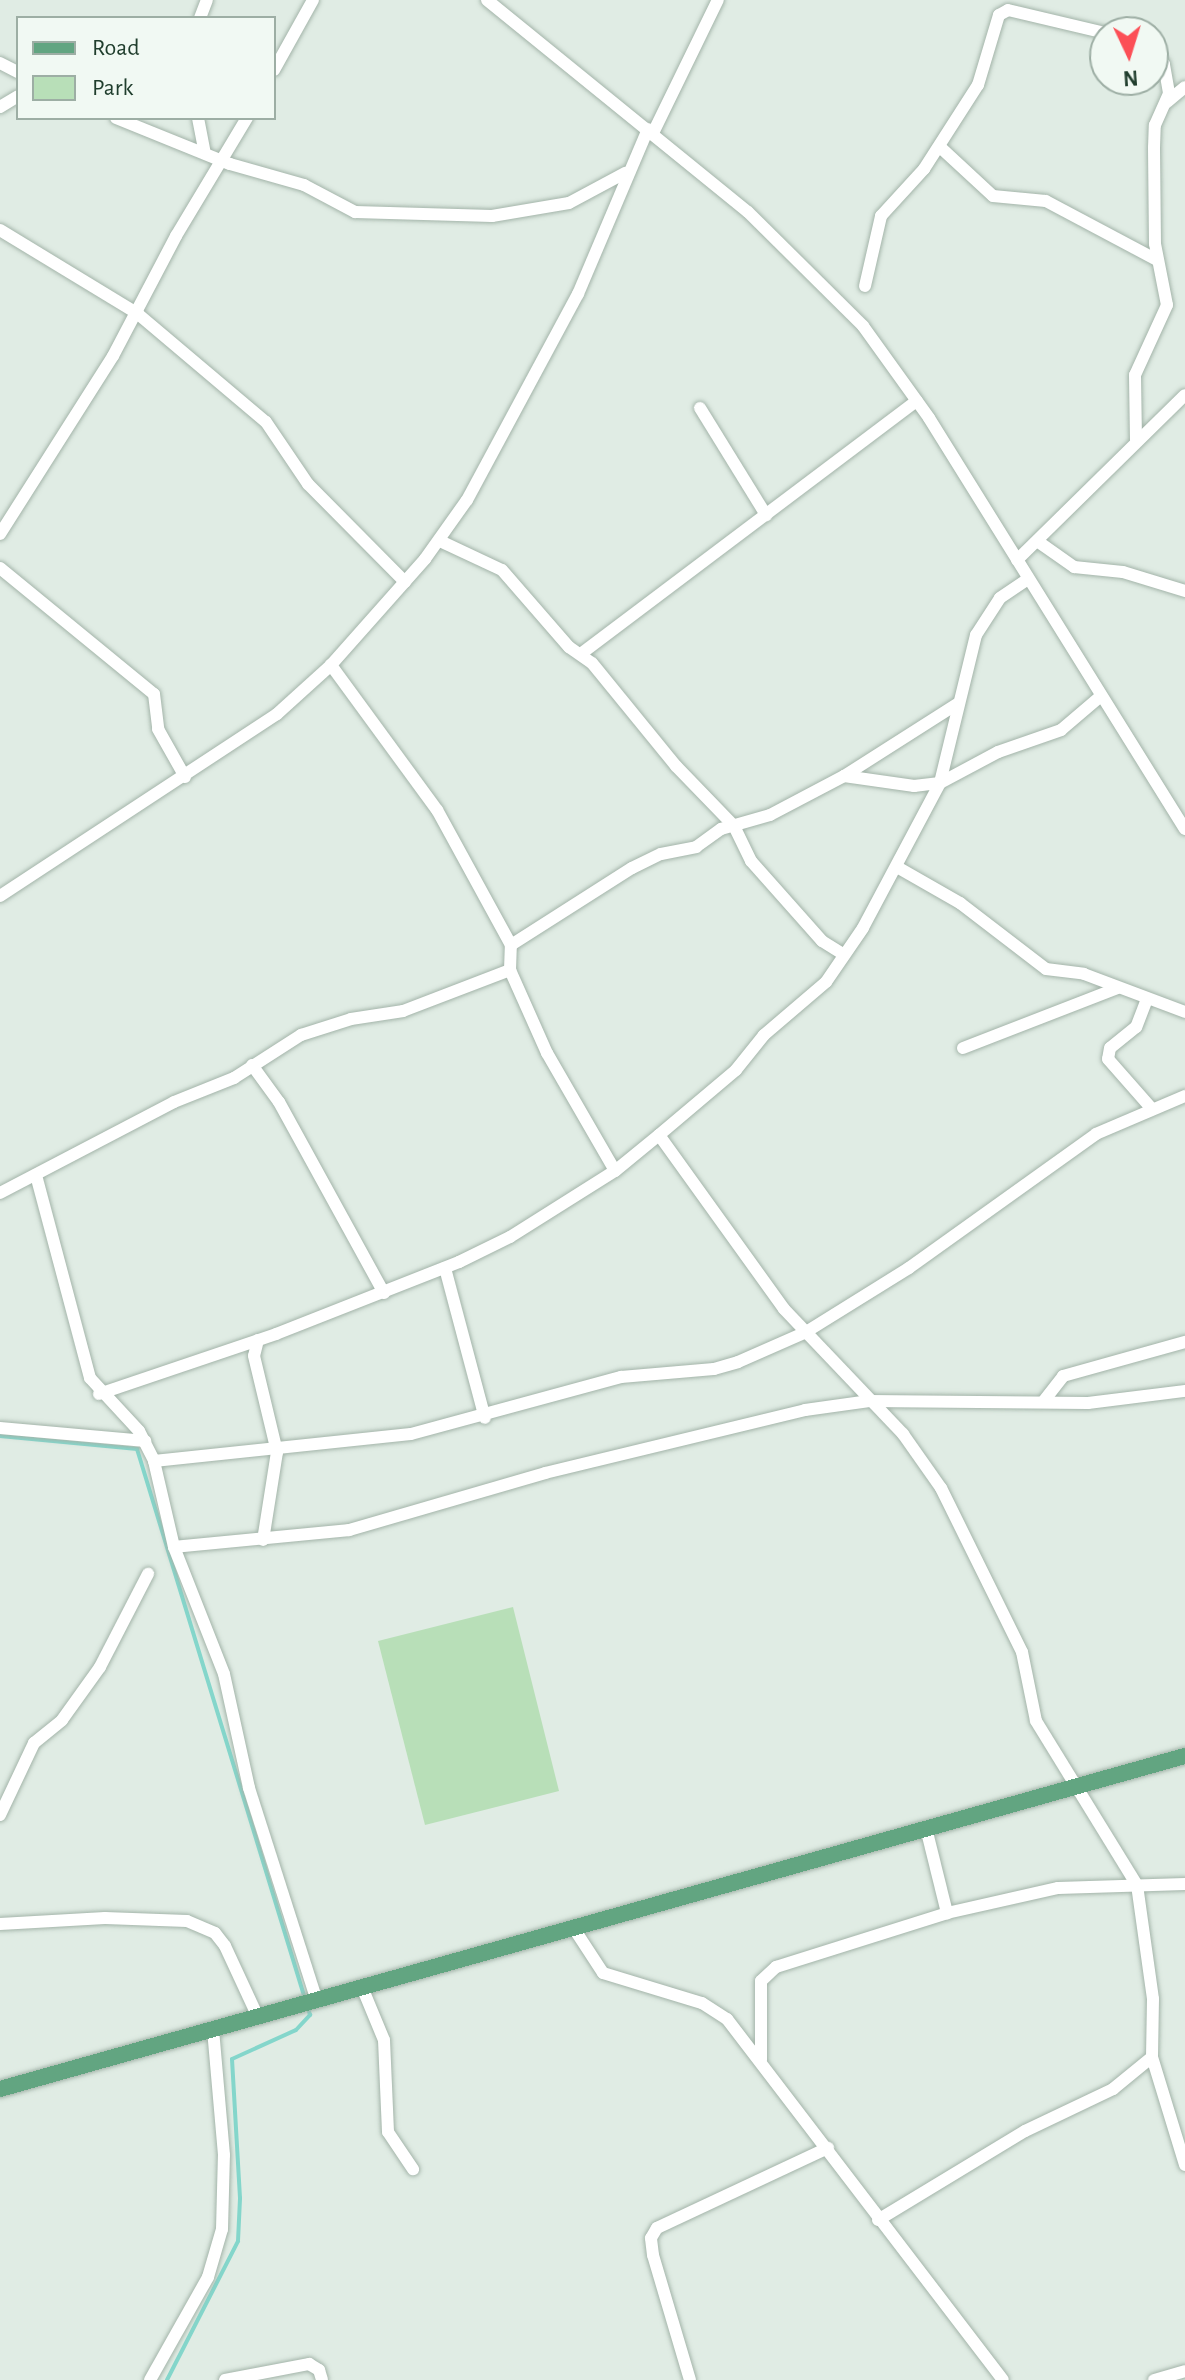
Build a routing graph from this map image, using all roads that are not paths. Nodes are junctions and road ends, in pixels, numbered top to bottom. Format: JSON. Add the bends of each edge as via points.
{"nodes":[{"id":1,"x":313,"y":0,"type":"edge"},
{"id":2,"x":487,"y":0,"type":"edge"},
{"id":3,"x":718,"y":0,"type":"edge"},
{"id":4,"x":1089,"y":30,"type":"edge"},
{"id":5,"x":276,"y":66,"type":"edge"},
{"id":6,"x":1185,"y":87,"type":"edge"},
{"id":7,"x":1167,"y":96,"type":"edge"},
{"id":8,"x":1167,"y":102,"type":"junction"},
{"id":9,"x":122,"y":120,"type":"edge"},
{"id":10,"x":198,"y":120,"type":"edge"},
{"id":11,"x":246,"y":120,"type":"edge"},
{"id":12,"x":650,"y":131,"type":"junction"},
{"id":13,"x":940,"y":147,"type":"junction"},
{"id":14,"x":204,"y":150,"type":"junction"},
{"id":15,"x":224,"y":159,"type":"junction"},
{"id":16,"x":625,"y":173,"type":"junction"},
{"id":17,"x":0,"y":230,"type":"edge"},
{"id":18,"x":1157,"y":260,"type":"junction"},
{"id":19,"x":865,"y":286,"type":"dead end"},
{"id":20,"x":138,"y":314,"type":"junction"},
{"id":21,"x":1185,"y":395,"type":"edge"},
{"id":22,"x":917,"y":401,"type":"junction"},
{"id":23,"x":700,"y":408,"type":"dead end"},
{"id":24,"x":1136,"y":440,"type":"junction"},
{"id":25,"x":766,"y":515,"type":"junction"},
{"id":26,"x":0,"y":534,"type":"edge"},
{"id":27,"x":440,"y":541,"type":"junction"},
{"id":28,"x":1040,"y":543,"type":"junction"},
{"id":29,"x":1017,"y":560,"type":"junction"},
{"id":30,"x":0,"y":568,"type":"edge"},
{"id":31,"x":1028,"y":579,"type":"junction"},
{"id":32,"x":405,"y":582,"type":"junction"},
{"id":33,"x":1185,"y":591,"type":"edge"},
{"id":34,"x":582,"y":653,"type":"junction"},
{"id":35,"x":331,"y":665,"type":"junction"},
{"id":36,"x":1101,"y":696,"type":"junction"},
{"id":37,"x":957,"y":704,"type":"junction"},
{"id":38,"x":844,"y":776,"type":"junction"},
{"id":39,"x":185,"y":777,"type":"junction"},
{"id":40,"x":940,"y":783,"type":"junction"},
{"id":41,"x":734,"y":826,"type":"junction"},
{"id":42,"x":1185,"y":829,"type":"edge"},
{"id":43,"x":897,"y":867,"type":"junction"},
{"id":44,"x":0,"y":896,"type":"edge"},
{"id":45,"x":511,"y":945,"type":"junction"},
{"id":46,"x":844,"y":955,"type":"junction"},
{"id":47,"x":510,"y":970,"type":"junction"},
{"id":48,"x":1118,"y":988,"type":"junction"},
{"id":49,"x":1147,"y":999,"type":"junction"},
{"id":50,"x":1185,"y":1012,"type":"edge"},
{"id":51,"x":963,"y":1048,"type":"dead end"},
{"id":52,"x":252,"y":1065,"type":"junction"},
{"id":53,"x":1185,"y":1096,"type":"edge"},
{"id":54,"x":1152,"y":1109,"type":"junction"},
{"id":55,"x":659,"y":1135,"type":"junction"},
{"id":56,"x":615,"y":1171,"type":"junction"},
{"id":57,"x":36,"y":1175,"type":"junction"},
{"id":58,"x":0,"y":1193,"type":"edge"},
{"id":59,"x":445,"y":1268,"type":"junction"},
{"id":60,"x":384,"y":1293,"type":"junction"},
{"id":61,"x":806,"y":1332,"type":"junction"},
{"id":62,"x":258,"y":1340,"type":"junction"},
{"id":63,"x":1185,"y":1342,"type":"edge"},
{"id":64,"x":1185,"y":1391,"type":"edge"},
{"id":65,"x":99,"y":1394,"type":"junction"},
{"id":66,"x":869,"y":1401,"type":"junction"},
{"id":67,"x":1043,"y":1402,"type":"junction"},
{"id":68,"x":485,"y":1418,"type":"junction"},
{"id":69,"x":0,"y":1428,"type":"edge"},
{"id":70,"x":145,"y":1441,"type":"junction"},
{"id":71,"x":277,"y":1452,"type":"junction"},
{"id":72,"x":154,"y":1461,"type":"junction"},
{"id":73,"x":263,"y":1540,"type":"junction"},
{"id":74,"x":174,"y":1547,"type":"junction"},
{"id":75,"x":148,"y":1574,"type":"dead end"},
{"id":76,"x":1185,"y":1756,"type":"edge"},
{"id":77,"x":1073,"y":1788,"type":"junction"},
{"id":78,"x":0,"y":1815,"type":"edge"},
{"id":79,"x":926,"y":1828,"type":"junction"},
{"id":80,"x":1185,"y":1884,"type":"edge"},
{"id":81,"x":1137,"y":1885,"type":"junction"},
{"id":82,"x":947,"y":1913,"type":"junction"},
{"id":83,"x":0,"y":1924,"type":"edge"},
{"id":84,"x":573,"y":1927,"type":"junction"},
{"id":85,"x":362,"y":1987,"type":"junction"},
{"id":86,"x":317,"y":2001,"type":"junction"},
{"id":87,"x":258,"y":2017,"type":"junction"},
{"id":88,"x":213,"y":2030,"type":"junction"},
{"id":89,"x":1152,"y":2057,"type":"junction"},
{"id":90,"x":761,"y":2060,"type":"junction"},
{"id":91,"x":0,"y":2089,"type":"edge"},
{"id":92,"x":828,"y":2148,"type":"junction"},
{"id":93,"x":1185,"y":2165,"type":"edge"},
{"id":94,"x":413,"y":2169,"type":"dead end"},
{"id":95,"x":878,"y":2220,"type":"junction"},
{"id":96,"x":1185,"y":2371,"type":"edge"},
{"id":97,"x":153,"y":2375,"type":"edge"},
{"id":98,"x":167,"y":2380,"type":"edge"},
{"id":99,"x":225,"y":2380,"type":"edge"},
{"id":100,"x":322,"y":2380,"type":"edge"},
{"id":101,"x":690,"y":2380,"type":"edge"},
{"id":102,"x":1003,"y":2380,"type":"edge"},
{"id":103,"x":1154,"y":2380,"type":"edge"}],
"edges":[{"from":1,"to":5,"type":"street"},
{"from":2,"to":12,"type":"street"},
{"from":3,"to":12,"type":"street"},
{"from":4,"to":13,"type":"street","via":[[1003,12],[978,85]]},
{"from":6,"to":8,"type":"street"},
{"from":7,"to":8,"type":"street"},
{"from":8,"to":18,"type":"street","via":[[1154,132]]},
{"from":9,"to":14,"type":"street"},
{"from":10,"to":14,"type":"street"},
{"from":11,"to":15,"type":"street"},
{"from":12,"to":16,"type":"street"},
{"from":12,"to":22,"type":"street","via":[[809,269],[863,326]]},
{"from":13,"to":18,"type":"street","via":[[993,196],[1046,201]]},
{"from":13,"to":19,"type":"street","via":[[881,216]]},
{"from":14,"to":15,"type":"street"},
{"from":15,"to":16,"type":"street","via":[[314,189],[355,212],[484,216],[569,203]]},
{"from":15,"to":20,"type":"street","via":[[176,236]]},
{"from":16,"to":27,"type":"street","via":[[578,294]]},
{"from":17,"to":20,"type":"street"},
{"from":18,"to":24,"type":"street","via":[[1167,305],[1135,375]]},
{"from":20,"to":26,"type":"street"},
{"from":20,"to":32,"type":"street","via":[[266,422],[318,496]]},
{"from":21,"to":24,"type":"street"},
{"from":22,"to":25,"type":"street"},
{"from":22,"to":29,"type":"street"},
{"from":23,"to":25,"type":"street"},
{"from":24,"to":28,"type":"street"},
{"from":25,"to":34,"type":"street"},
{"from":27,"to":32,"type":"street"},
{"from":27,"to":34,"type":"street","via":[[502,570],[556,633]]},
{"from":28,"to":29,"type":"street"},
{"from":28,"to":33,"type":"street","via":[[1074,567],[1123,572]]},
{"from":29,"to":31,"type":"street"},
{"from":30,"to":39,"type":"street","via":[[154,694],[158,729]]},
{"from":31,"to":36,"type":"street"},
{"from":31,"to":37,"type":"street","via":[[986,616]]},
{"from":32,"to":35,"type":"street"},
{"from":34,"to":41,"type":"street"},
{"from":35,"to":39,"type":"street","via":[[277,714]]},
{"from":35,"to":45,"type":"street","via":[[437,810]]},
{"from":36,"to":40,"type":"street","via":[[1061,730],[998,752]]},
{"from":36,"to":42,"type":"street"},
{"from":37,"to":38,"type":"street"},
{"from":37,"to":40,"type":"street"},
{"from":38,"to":40,"type":"street","via":[[914,786]]},
{"from":38,"to":41,"type":"street","via":[[770,815]]},
{"from":39,"to":44,"type":"street"},
{"from":40,"to":43,"type":"street"},
{"from":41,"to":45,"type":"street","via":[[696,847],[661,854],[632,868]]},
{"from":41,"to":46,"type":"street","via":[[751,861],[822,941]]},
{"from":43,"to":46,"type":"street"},
{"from":43,"to":48,"type":"street","via":[[960,903],[1046,969],[1084,974]]},
{"from":45,"to":47,"type":"street"},
{"from":46,"to":55,"type":"street","via":[[826,982],[764,1035],[736,1070]]},
{"from":47,"to":52,"type":"street","via":[[403,1011],[323,1027]]},
{"from":47,"to":56,"type":"street","via":[[547,1053]]},
{"from":48,"to":49,"type":"street"},
{"from":48,"to":51,"type":"street"},
{"from":49,"to":50,"type":"street"},
{"from":49,"to":54,"type":"street","via":[[1136,1027],[1110,1048],[1108,1059]]},
{"from":52,"to":57,"type":"street"},
{"from":52,"to":60,"type":"street","via":[[279,1102]]},
{"from":53,"to":54,"type":"street"},
{"from":54,"to":61,"type":"street","via":[[1096,1134],[909,1268]]},
{"from":55,"to":56,"type":"street"},
{"from":55,"to":61,"type":"street","via":[[764,1283]]},
{"from":56,"to":59,"type":"street","via":[[510,1237]]},
{"from":57,"to":58,"type":"street"},
{"from":57,"to":65,"type":"street","via":[[90,1378]]},
{"from":59,"to":60,"type":"street"},
{"from":59,"to":68,"type":"street"},
{"from":60,"to":62,"type":"street"},
{"from":61,"to":66,"type":"street"},
{"from":61,"to":68,"type":"street","via":[[714,1369],[621,1377]]},
{"from":62,"to":65,"type":"street"},
{"from":62,"to":71,"type":"street","via":[[254,1356]]},
{"from":63,"to":67,"type":"street","via":[[1063,1376]]},
{"from":64,"to":67,"type":"street","via":[[1088,1403]]},
{"from":65,"to":70,"type":"street"},
{"from":66,"to":67,"type":"street"},
{"from":66,"to":73,"type":"street","via":[[805,1410],[587,1463],[349,1530]]},
{"from":66,"to":77,"type":"street","via":[[903,1434],[941,1488],[1022,1652],[1033,1715]]},
{"from":68,"to":71,"type":"street"},
{"from":69,"to":70,"type":"street"},
{"from":70,"to":72,"type":"street"},
{"from":71,"to":72,"type":"street"},
{"from":71,"to":73,"type":"street"},
{"from":72,"to":74,"type":"street"},
{"from":73,"to":74,"type":"street"},
{"from":74,"to":86,"type":"street","via":[[224,1674],[249,1788]]},
{"from":75,"to":78,"type":"street","via":[[100,1667],[62,1720],[34,1743]]},
{"from":76,"to":77,"type":"main road"},
{"from":77,"to":79,"type":"main road"},
{"from":77,"to":81,"type":"street"},
{"from":79,"to":82,"type":"street"},
{"from":79,"to":84,"type":"main road"},
{"from":80,"to":81,"type":"street"},
{"from":81,"to":82,"type":"street","via":[[1079,1884]]},
{"from":81,"to":89,"type":"street","via":[[1153,1999]]},
{"from":82,"to":90,"type":"street","via":[[768,1970],[759,1992]]},
{"from":83,"to":87,"type":"street","via":[[105,1918],[187,1921],[215,1933],[225,1946]]},
{"from":84,"to":85,"type":"main road"},
{"from":84,"to":90,"type":"street","via":[[603,1973],[709,2007],[727,2019]]},
{"from":85,"to":86,"type":"main road"},
{"from":85,"to":94,"type":"street","via":[[384,2040],[388,2132]]},
{"from":86,"to":87,"type":"main road"},
{"from":87,"to":88,"type":"main road"},
{"from":88,"to":91,"type":"main road"},
{"from":88,"to":97,"type":"street","via":[[222,2127],[222,2229],[208,2277]]},
{"from":89,"to":93,"type":"street"},
{"from":89,"to":95,"type":"street","via":[[1113,2089],[1001,2145]]},
{"from":90,"to":92,"type":"street"},
{"from":92,"to":95,"type":"street"},
{"from":92,"to":101,"type":"street","via":[[657,2228],[651,2238]]},
{"from":95,"to":102,"type":"street"},
{"from":96,"to":103,"type":"street"},
{"from":97,"to":98,"type":"street"},
{"from":99,"to":100,"type":"street","via":[[309,2364]]}]}
